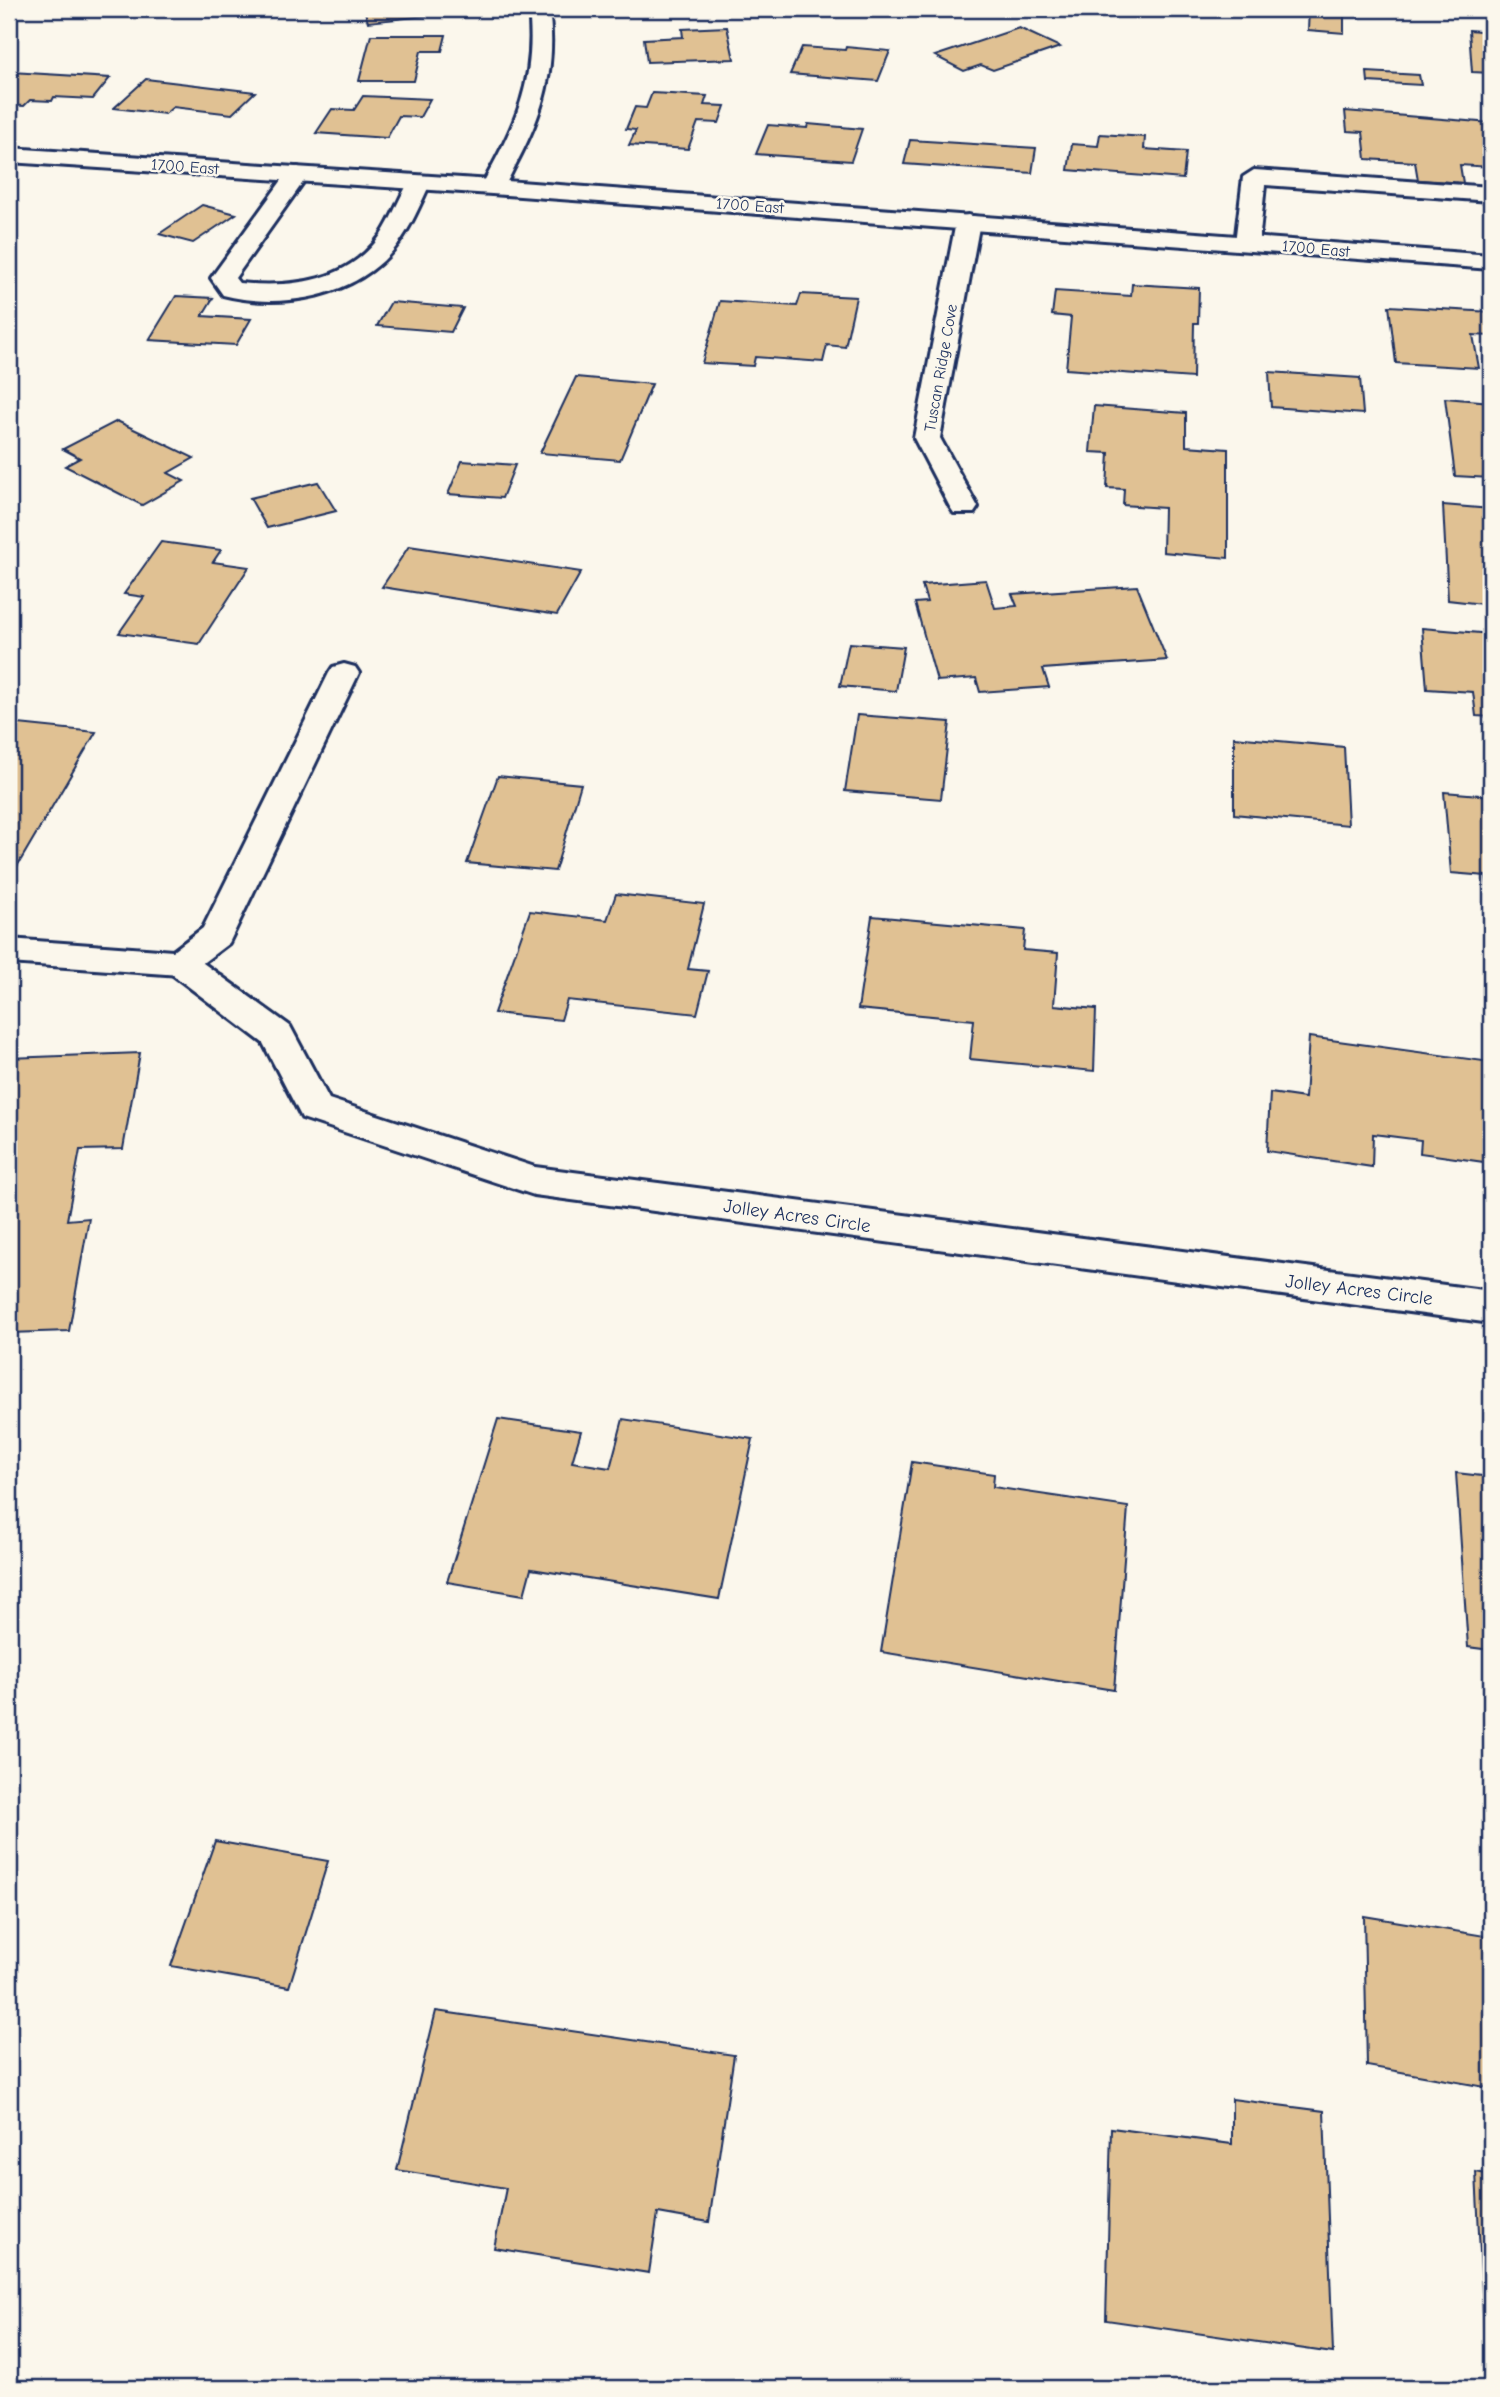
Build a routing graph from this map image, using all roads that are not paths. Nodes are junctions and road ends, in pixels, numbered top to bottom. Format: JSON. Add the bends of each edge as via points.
{"nodes":[{"id":1,"x":539,"y":9,"type":"edge"},
{"id":2,"x":9,"y":155,"type":"edge"},
{"id":3,"x":1416,"y":171,"type":"dead end"},
{"id":4,"x":1462,"y":173,"type":"dead end"},
{"id":5,"x":298,"y":174,"type":"junction"},
{"id":6,"x":1491,"y":174,"type":"edge"},
{"id":7,"x":421,"y":182,"type":"junction"},
{"id":8,"x":1369,"y":185,"type":"junction"},
{"id":9,"x":492,"y":187,"type":"junction"},
{"id":10,"x":1491,"y":194,"type":"edge"},
{"id":11,"x":968,"y":222,"type":"junction"},
{"id":12,"x":1247,"y":243,"type":"junction"},
{"id":13,"x":1491,"y":262,"type":"edge"},
{"id":14,"x":964,"y":507,"type":"dead end"},
{"id":15,"x":344,"y":673,"type":"dead end"},
{"id":16,"x":9,"y":951,"type":"edge"},
{"id":17,"x":180,"y":963,"type":"junction"},
{"id":18,"x":1491,"y":1307,"type":"edge"}],
"edges":[{"from":1,"to":9,"type":"street","via":[[544,41],[531,114]]},
{"from":2,"to":5,"type":"street","name":"1700 East"},
{"from":3,"to":8,"type":"street","via":[[1395,171]]},
{"from":4,"to":6,"type":"street"},
{"from":5,"to":7,"type":"street","name":"1700 East"},
{"from":5,"to":7,"type":"street","via":[[223,278],[232,290],[317,289],[350,278],[386,244]]},
{"from":7,"to":9,"type":"street","name":"1700 East"},
{"from":8,"to":10,"type":"street"},
{"from":8,"to":12,"type":"street","via":[[1254,177]]},
{"from":9,"to":11,"type":"street","name":"1700 East"},
{"from":11,"to":12,"type":"street","name":"1700 East"},
{"from":11,"to":14,"type":"street","name":"Tuscan Ridge Cove","via":[[927,438]]},
{"from":12,"to":13,"type":"street","name":"1700 East"},
{"from":15,"to":17,"type":"street","via":[[217,935]]},
{"from":16,"to":17,"type":"street"},
{"from":17,"to":18,"type":"street","name":"Jolley Acres Circle","via":[[277,1035],[315,1108],[534,1181]]}]}
